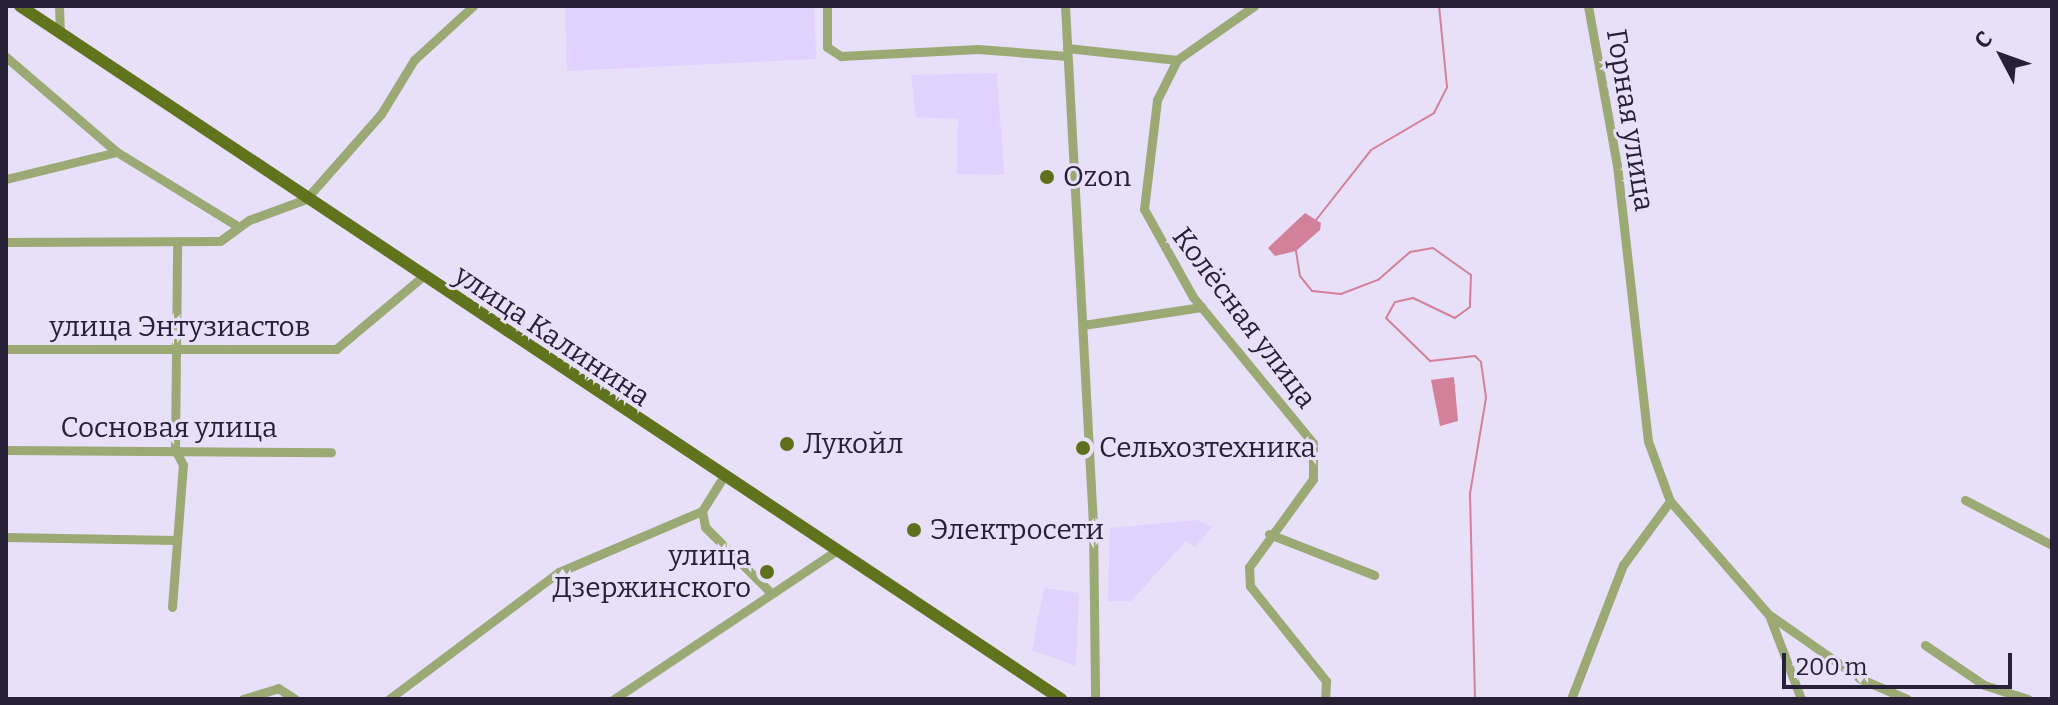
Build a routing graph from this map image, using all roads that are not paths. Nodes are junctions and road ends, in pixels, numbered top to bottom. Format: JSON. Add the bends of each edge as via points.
{"nodes":[{"id":1,"x":20,"y":6,"type":"edge"},
{"id":2,"x":59,"y":6,"type":"edge"},
{"id":3,"x":473,"y":6,"type":"edge"},
{"id":4,"x":827,"y":6,"type":"edge"},
{"id":5,"x":1065,"y":6,"type":"edge"},
{"id":6,"x":1254,"y":6,"type":"edge"},
{"id":7,"x":1588,"y":6,"type":"edge"},
{"id":8,"x":60,"y":33,"type":"junction"},
{"id":9,"x":1067,"y":52,"type":"junction"},
{"id":10,"x":6,"y":57,"type":"edge"},
{"id":11,"x":1177,"y":60,"type":"junction"},
{"id":12,"x":117,"y":152,"type":"junction"},
{"id":13,"x":6,"y":179,"type":"edge"},
{"id":14,"x":306,"y":199,"type":"junction"},
{"id":15,"x":239,"y":227,"type":"junction"},
{"id":16,"x":6,"y":242,"type":"edge"},
{"id":17,"x":177,"y":243,"type":"junction"},
{"id":18,"x":422,"y":277,"type":"junction"},
{"id":19,"x":1202,"y":307,"type":"junction"},
{"id":20,"x":1083,"y":325,"type":"junction"},
{"id":21,"x":6,"y":349,"type":"edge"},
{"id":22,"x":176,"y":349,"type":"junction"},
{"id":23,"x":175,"y":449,"type":"junction"},
{"id":24,"x":6,"y":450,"type":"edge"},
{"id":25,"x":331,"y":452,"type":"dead end"},
{"id":26,"x":722,"y":479,"type":"junction"},
{"id":27,"x":1965,"y":500,"type":"dead end"},
{"id":28,"x":1670,"y":501,"type":"junction"},
{"id":29,"x":702,"y":511,"type":"junction"},
{"id":30,"x":1269,"y":534,"type":"junction"},
{"id":31,"x":6,"y":537,"type":"edge"},
{"id":32,"x":176,"y":540,"type":"junction"},
{"id":33,"x":2052,"y":545,"type":"edge"},
{"id":34,"x":833,"y":553,"type":"junction"},
{"id":35,"x":1374,"y":575,"type":"dead end"},
{"id":36,"x":771,"y":593,"type":"junction"},
{"id":37,"x":172,"y":607,"type":"dead end"},
{"id":38,"x":1769,"y":615,"type":"junction"},
{"id":39,"x":1925,"y":645,"type":"dead end"},
{"id":40,"x":295,"y":698,"type":"edge"},
{"id":41,"x":243,"y":699,"type":"edge"},
{"id":42,"x":389,"y":699,"type":"edge"},
{"id":43,"x":614,"y":699,"type":"edge"},
{"id":44,"x":1061,"y":699,"type":"edge"},
{"id":45,"x":1095,"y":699,"type":"edge"},
{"id":46,"x":1325,"y":699,"type":"edge"},
{"id":47,"x":1571,"y":699,"type":"edge"},
{"id":48,"x":1801,"y":699,"type":"edge"},
{"id":49,"x":1907,"y":699,"type":"edge"},
{"id":50,"x":2028,"y":699,"type":"edge"}],
"edges":[{"from":1,"to":8,"type":"main road","name":"улица Калинина"},
{"from":2,"to":8,"type":"street"},
{"from":3,"to":14,"type":"street","via":[[414,60],[381,114]]},
{"from":4,"to":9,"type":"street","via":[[827,47],[841,56],[978,49],[1016,58]]},
{"from":5,"to":9,"type":"street"},
{"from":6,"to":11,"type":"street","name":"Колёсная улица"},
{"from":7,"to":28,"type":"street","name":"Горная улица","via":[[1626,242],[1648,441]]},
{"from":8,"to":14,"type":"main road","name":"улица Калинина"},
{"from":9,"to":11,"type":"street"},
{"from":9,"to":20,"type":"street"},
{"from":10,"to":12,"type":"street"},
{"from":11,"to":19,"type":"street","name":"Колёсная улица","via":[[1157,100],[1144,209],[1149,229]]},
{"from":12,"to":13,"type":"street"},
{"from":12,"to":15,"type":"street"},
{"from":14,"to":15,"type":"street"},
{"from":14,"to":18,"type":"main road","name":"улица Калинина"},
{"from":15,"to":17,"type":"street","via":[[220,241]]},
{"from":16,"to":17,"type":"street"},
{"from":17,"to":22,"type":"street"},
{"from":18,"to":22,"type":"street","name":"улица Энтузиастов","via":[[336,349]]},
{"from":18,"to":26,"type":"main road","name":"улица Калинина"},
{"from":19,"to":20,"type":"street"},
{"from":19,"to":30,"type":"street","name":"Колёсная улица","via":[[1313,443],[1318,460],[1313,479]]},
{"from":20,"to":45,"type":"street"},
{"from":21,"to":22,"type":"street","name":"улица Энтузиастов"},
{"from":22,"to":23,"type":"street"},
{"from":23,"to":24,"type":"street","name":"Сосновая улица"},
{"from":23,"to":25,"type":"street","name":"Сосновая улица"},
{"from":23,"to":32,"type":"street","via":[[183,465]]},
{"from":26,"to":29,"type":"street"},
{"from":26,"to":34,"type":"main road","name":"улица Калинина"},
{"from":27,"to":33,"type":"street"},
{"from":28,"to":38,"type":"street"},
{"from":28,"to":47,"type":"street","via":[[1623,565]]},
{"from":29,"to":36,"type":"street","via":[[715,540]]},
{"from":29,"to":42,"type":"street","via":[[594,558],[516,601]]},
{"from":30,"to":35,"type":"street"},
{"from":30,"to":46,"type":"street","name":"Колёсная улица","via":[[1249,567],[1250,586],[1326,681]]},
{"from":31,"to":32,"type":"street"},
{"from":32,"to":37,"type":"street"},
{"from":34,"to":36,"type":"street"},
{"from":34,"to":44,"type":"main road","name":"улица Калинина"},
{"from":36,"to":43,"type":"street"},
{"from":38,"to":48,"type":"street"},
{"from":38,"to":49,"type":"street","via":[[1861,679]]},
{"from":39,"to":50,"type":"street","via":[[1984,685]]},
{"from":40,"to":41,"type":"street","via":[[278,688]]}]}
